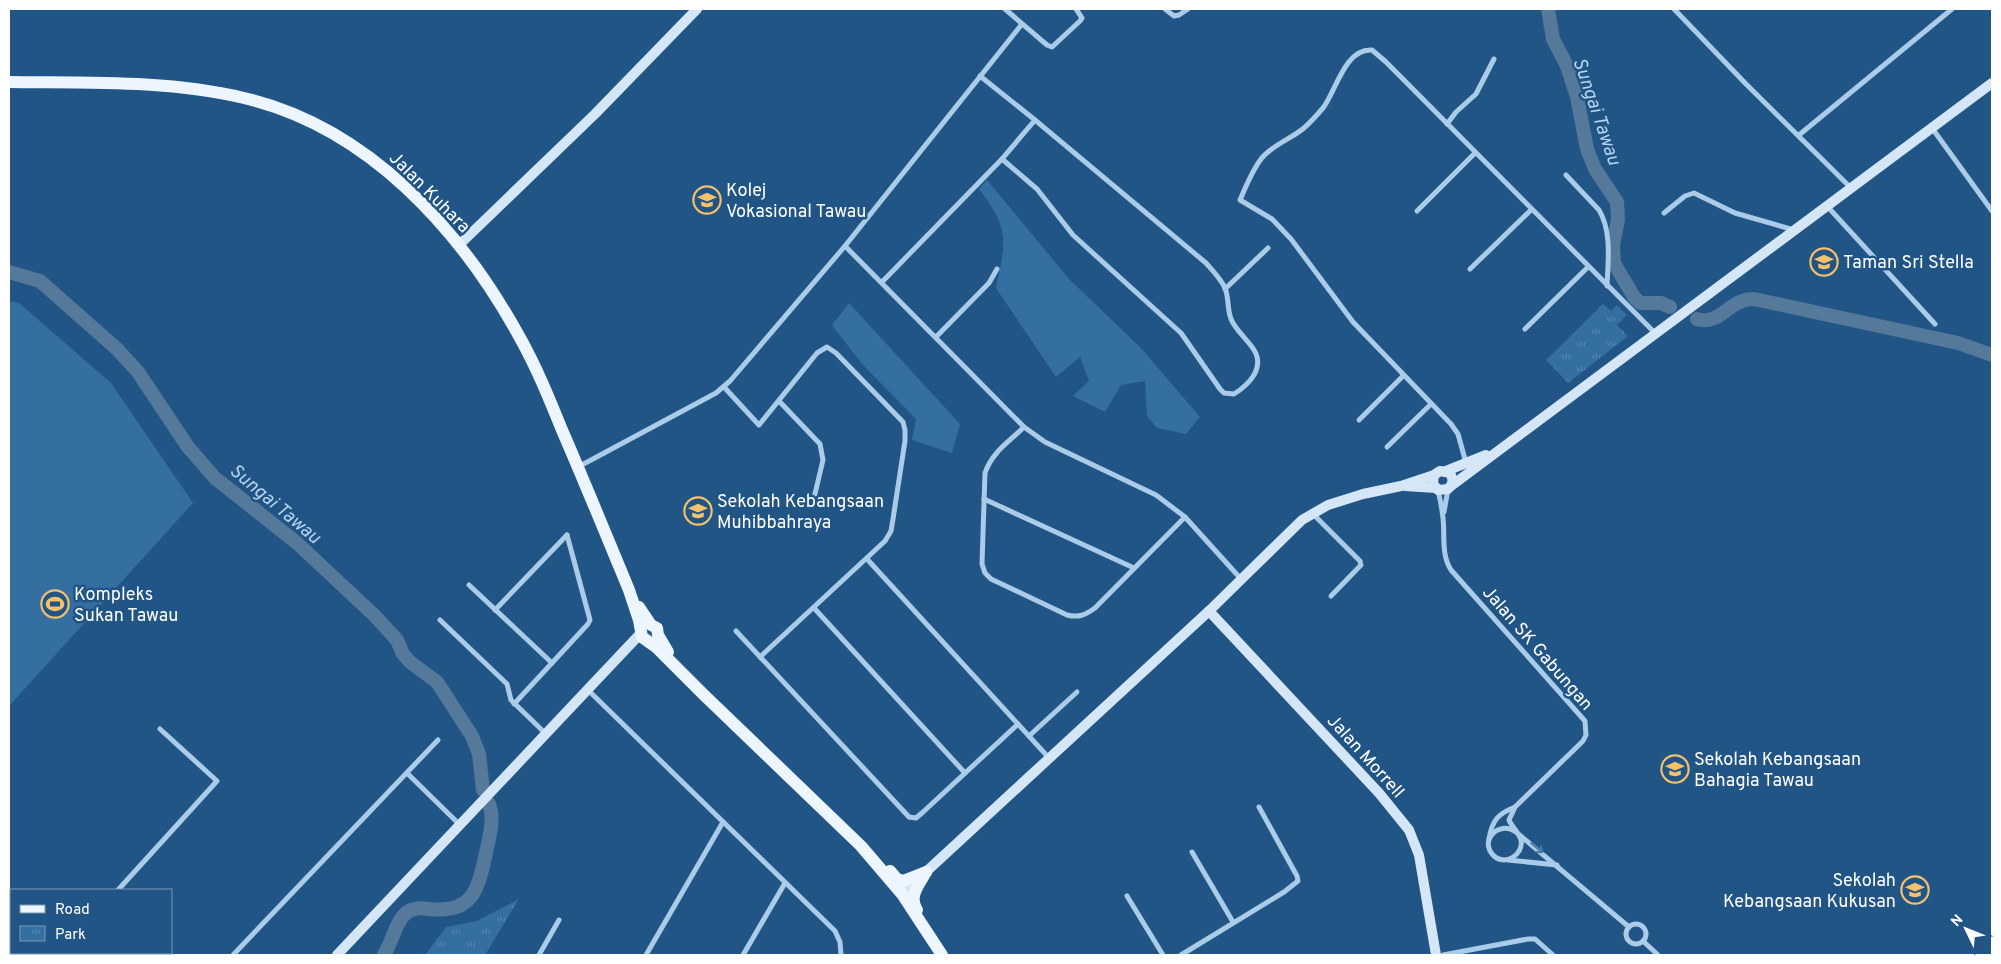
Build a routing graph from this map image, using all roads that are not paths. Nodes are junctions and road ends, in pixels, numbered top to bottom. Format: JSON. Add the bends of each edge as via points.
{"nodes":[{"id":1,"x":697,"y":9,"type":"edge"},
{"id":2,"x":1005,"y":9,"type":"edge"},
{"id":3,"x":1076,"y":9,"type":"edge"},
{"id":4,"x":1165,"y":9,"type":"edge"},
{"id":5,"x":1188,"y":9,"type":"edge"},
{"id":6,"x":1674,"y":9,"type":"edge"},
{"id":7,"x":1952,"y":9,"type":"edge"},
{"id":8,"x":1022,"y":24,"type":"junction"},
{"id":9,"x":1494,"y":59,"type":"dead end"},
{"id":10,"x":980,"y":76,"type":"junction"},
{"id":11,"x":9,"y":82,"type":"edge"},
{"id":12,"x":1992,"y":83,"type":"edge"},
{"id":13,"x":1035,"y":120,"type":"junction"},
{"id":14,"x":1447,"y":124,"type":"junction"},
{"id":15,"x":1932,"y":128,"type":"junction"},
{"id":16,"x":1799,"y":136,"type":"junction"},
{"id":17,"x":1475,"y":153,"type":"junction"},
{"id":18,"x":1002,"y":159,"type":"junction"},
{"id":19,"x":1566,"y":175,"type":"dead end"},
{"id":20,"x":1852,"y":188,"type":"junction"},
{"id":21,"x":1827,"y":206,"type":"junction"},
{"id":22,"x":1531,"y":210,"type":"junction"},
{"id":23,"x":1992,"y":210,"type":"edge"},
{"id":24,"x":1417,"y":211,"type":"dead end"},
{"id":25,"x":1664,"y":213,"type":"dead end"},
{"id":26,"x":1795,"y":230,"type":"junction"},
{"id":27,"x":459,"y":245,"type":"junction"},
{"id":28,"x":845,"y":246,"type":"junction"},
{"id":29,"x":1268,"y":248,"type":"dead end"},
{"id":30,"x":1588,"y":267,"type":"junction"},
{"id":31,"x":997,"y":269,"type":"dead end"},
{"id":32,"x":1470,"y":269,"type":"dead end"},
{"id":33,"x":882,"y":282,"type":"junction"},
{"id":34,"x":1607,"y":286,"type":"junction"},
{"id":35,"x":1225,"y":289,"type":"junction"},
{"id":36,"x":1935,"y":324,"type":"dead end"},
{"id":37,"x":1525,"y":329,"type":"dead end"},
{"id":38,"x":1655,"y":333,"type":"junction"},
{"id":39,"x":936,"y":337,"type":"junction"},
{"id":40,"x":1404,"y":376,"type":"junction"},
{"id":41,"x":724,"y":387,"type":"junction"},
{"id":42,"x":779,"y":401,"type":"junction"},
{"id":43,"x":1431,"y":404,"type":"junction"},
{"id":44,"x":1359,"y":420,"type":"dead end"},
{"id":45,"x":1024,"y":427,"type":"junction"},
{"id":46,"x":1387,"y":447,"type":"dead end"},
{"id":47,"x":1503,"y":448,"type":"junction"},
{"id":48,"x":1466,"y":463,"type":"junction"},
{"id":49,"x":578,"y":467,"type":"junction"},
{"id":50,"x":1446,"y":471,"type":"junction"},
{"id":51,"x":1434,"y":475,"type":"junction"},
{"id":52,"x":1401,"y":486,"type":"junction"},
{"id":53,"x":1443,"y":488,"type":"junction"},
{"id":54,"x":814,"y":498,"type":"dead end"},
{"id":55,"x":984,"y":499,"type":"junction"},
{"id":56,"x":1312,"y":513,"type":"junction"},
{"id":57,"x":1185,"y":517,"type":"junction"},
{"id":58,"x":1443,"y":517,"type":"junction"},
{"id":59,"x":867,"y":559,"type":"junction"},
{"id":60,"x":1134,"y":568,"type":"junction"},
{"id":61,"x":1241,"y":580,"type":"junction"},
{"id":62,"x":469,"y":586,"type":"dead end"},
{"id":63,"x":1332,"y":596,"type":"dead end"},
{"id":64,"x":814,"y":608,"type":"junction"},
{"id":65,"x":495,"y":610,"type":"junction"},
{"id":66,"x":1209,"y":612,"type":"junction"},
{"id":67,"x":440,"y":620,"type":"dead end"},
{"id":68,"x":736,"y":631,"type":"dead end"},
{"id":69,"x":648,"y":634,"type":"junction"},
{"id":70,"x":760,"y":657,"type":"junction"},
{"id":71,"x":552,"y":663,"type":"junction"},
{"id":72,"x":588,"y":690,"type":"junction"},
{"id":73,"x":1078,"y":692,"type":"dead end"},
{"id":74,"x":514,"y":704,"type":"junction"},
{"id":75,"x":1018,"y":724,"type":"junction"},
{"id":76,"x":160,"y":728,"type":"dead end"},
{"id":77,"x":546,"y":734,"type":"junction"},
{"id":78,"x":1029,"y":736,"type":"junction"},
{"id":79,"x":438,"y":740,"type":"dead end"},
{"id":80,"x":1050,"y":758,"type":"junction"},
{"id":81,"x":407,"y":773,"type":"junction"},
{"id":82,"x":964,"y":773,"type":"junction"},
{"id":83,"x":1259,"y":807,"type":"dead end"},
{"id":84,"x":1515,"y":807,"type":"junction"},
{"id":85,"x":723,"y":822,"type":"junction"},
{"id":86,"x":460,"y":825,"type":"junction"},
{"id":87,"x":1516,"y":832,"type":"junction"},
{"id":88,"x":1489,"y":839,"type":"junction"},
{"id":89,"x":861,"y":846,"type":"junction"},
{"id":90,"x":1192,"y":852,"type":"dead end"},
{"id":91,"x":1507,"y":860,"type":"junction"},
{"id":92,"x":1557,"y":865,"type":"junction"},
{"id":93,"x":926,"y":872,"type":"junction"},
{"id":94,"x":785,"y":883,"type":"junction"},
{"id":95,"x":119,"y":889,"type":"edge"},
{"id":96,"x":902,"y":894,"type":"junction"},
{"id":97,"x":1127,"y":896,"type":"dead end"},
{"id":98,"x":919,"y":918,"type":"junction"},
{"id":99,"x":559,"y":920,"type":"dead end"},
{"id":100,"x":1234,"y":922,"type":"junction"},
{"id":101,"x":1629,"y":927,"type":"junction"},
{"id":102,"x":1643,"y":941,"type":"junction"},
{"id":103,"x":233,"y":955,"type":"edge"},
{"id":104,"x":337,"y":955,"type":"edge"},
{"id":105,"x":539,"y":955,"type":"edge"},
{"id":106,"x":646,"y":955,"type":"edge"},
{"id":107,"x":743,"y":955,"type":"edge"},
{"id":108,"x":841,"y":955,"type":"edge"},
{"id":109,"x":942,"y":955,"type":"edge"},
{"id":110,"x":1163,"y":955,"type":"edge"},
{"id":111,"x":1181,"y":955,"type":"edge"},
{"id":112,"x":1436,"y":955,"type":"edge"},
{"id":113,"x":1443,"y":955,"type":"edge"},
{"id":114,"x":1553,"y":955,"type":"edge"},
{"id":115,"x":1658,"y":955,"type":"edge"}],
"edges":[{"from":1,"to":27,"type":"street","via":[[595,114]]},
{"from":2,"to":8,"type":"street"},
{"from":3,"to":8,"type":"street","via":[[1082,18],[1052,47]]},
{"from":4,"to":5,"type":"street","via":[[1174,16]]},
{"from":6,"to":16,"type":"street"},
{"from":7,"to":16,"type":"street"},
{"from":8,"to":10,"type":"street"},
{"from":9,"to":14,"type":"street","via":[[1476,94]]},
{"from":10,"to":13,"type":"street"},
{"from":10,"to":28,"type":"street"},
{"from":11,"to":27,"type":"main road","name":"Jalan Kuhara","via":[[187,88],[246,98],[290,111],[335,133],[382,166],[408,189]]},
{"from":12,"to":15,"type":"street"},
{"from":13,"to":18,"type":"street"},
{"from":13,"to":35,"type":"street","via":[[1206,264]]},
{"from":14,"to":17,"type":"street"},
{"from":14,"to":40,"type":"street","via":[[1376,52],[1367,49],[1345,65],[1323,107],[1304,128],[1262,158],[1240,200],[1272,219],[1291,239],[1353,322]]},
{"from":15,"to":20,"type":"street"},
{"from":15,"to":23,"type":"street"},
{"from":16,"to":20,"type":"street"},
{"from":17,"to":22,"type":"street"},
{"from":17,"to":24,"type":"street"},
{"from":18,"to":33,"type":"street"},
{"from":18,"to":35,"type":"street","via":[[1038,189],[1073,235],[1181,333],[1220,389],[1234,394],[1252,378],[1258,358],[1231,318]]},
{"from":19,"to":34,"type":"street","via":[[1603,216],[1607,239]]},
{"from":20,"to":21,"type":"street"},
{"from":21,"to":26,"type":"street"},
{"from":21,"to":36,"type":"street"},
{"from":22,"to":30,"type":"street"},
{"from":22,"to":32,"type":"street"},
{"from":25,"to":26,"type":"street","via":[[1694,193],[1735,214]]},
{"from":26,"to":38,"type":"street"},
{"from":27,"to":49,"type":"main road","name":"Jalan Kuhara","via":[[520,337]]},
{"from":28,"to":33,"type":"street"},
{"from":28,"to":41,"type":"street"},
{"from":29,"to":35,"type":"street"},
{"from":30,"to":34,"type":"street"},
{"from":30,"to":37,"type":"street"},
{"from":31,"to":39,"type":"street","via":[[989,283]]},
{"from":33,"to":39,"type":"street"},
{"from":34,"to":38,"type":"street"},
{"from":38,"to":47,"type":"street"},
{"from":39,"to":45,"type":"street"},
{"from":40,"to":43,"type":"street"},
{"from":40,"to":44,"type":"street"},
{"from":41,"to":42,"type":"street","via":[[760,425]]},
{"from":41,"to":49,"type":"street"},
{"from":42,"to":54,"type":"street","via":[[820,444],[823,460]]},
{"from":42,"to":59,"type":"street","via":[[817,353],[827,347],[862,378],[903,422],[904,441],[891,531]]},
{"from":43,"to":46,"type":"street"},
{"from":43,"to":48,"type":"street","via":[[1458,434]]},
{"from":45,"to":55,"type":"street","via":[[1002,446],[987,465]]},
{"from":45,"to":57,"type":"street","via":[[1045,442],[1156,495]]},
{"from":47,"to":48,"type":"street"},
{"from":47,"to":53,"type":"street"},
{"from":48,"to":50,"type":"street"},
{"from":49,"to":69,"type":"main road","name":"Jalan Kuhara"},
{"from":50,"to":51,"type":"street"},
{"from":50,"to":53,"type":"street","via":[[1452,477]]},
{"from":51,"to":52,"type":"street"},
{"from":51,"to":53,"type":"street","via":[[1432,481]]},
{"from":52,"to":53,"type":"street"},
{"from":52,"to":56,"type":"street","via":[[1342,500]]},
{"from":53,"to":58,"type":"street","name":"Jalan SK Gabungan"},
{"from":53,"to":58,"type":"street","name":"Jalan SK Gabungan"},
{"from":55,"to":60,"type":"street"},
{"from":55,"to":60,"type":"street","via":[[982,564],[985,573],[1003,586],[1076,617],[1095,608]]},
{"from":56,"to":61,"type":"street","via":[[1282,537]]},
{"from":56,"to":63,"type":"street","via":[[1361,565]]},
{"from":57,"to":60,"type":"street"},
{"from":57,"to":61,"type":"street"},
{"from":58,"to":84,"type":"street","name":"Jalan SK Gabungan","via":[[1444,554],[1450,570],[1585,721],[1586,735],[1577,748]]},
{"from":59,"to":64,"type":"street"},
{"from":59,"to":75,"type":"street"},
{"from":61,"to":66,"type":"street"},
{"from":62,"to":65,"type":"street"},
{"from":64,"to":70,"type":"street"},
{"from":64,"to":82,"type":"street"},
{"from":65,"to":71,"type":"street"},
{"from":65,"to":71,"type":"street","via":[[567,536],[590,620]]},
{"from":66,"to":80,"type":"street"},
{"from":66,"to":112,"type":"street","name":"Jalan Morrell","via":[[1379,793],[1409,830],[1419,855]]},
{"from":67,"to":74,"type":"street","via":[[507,684]]},
{"from":68,"to":70,"type":"street"},
{"from":69,"to":72,"type":"street","via":[[622,654]]},
{"from":69,"to":89,"type":"main road","name":"Jalan Kuhara","via":[[703,694]]},
{"from":70,"to":82,"type":"street","via":[[909,817],[916,818]]},
{"from":71,"to":74,"type":"street"},
{"from":72,"to":77,"type":"street"},
{"from":72,"to":85,"type":"street"},
{"from":73,"to":78,"type":"street"},
{"from":74,"to":77,"type":"street"},
{"from":75,"to":78,"type":"street"},
{"from":75,"to":82,"type":"street"},
{"from":76,"to":95,"type":"street","via":[[217,781]]},
{"from":77,"to":86,"type":"street"},
{"from":78,"to":80,"type":"street"},
{"from":79,"to":81,"type":"street"},
{"from":80,"to":93,"type":"street"},
{"from":81,"to":86,"type":"street"},
{"from":81,"to":103,"type":"street"},
{"from":83,"to":100,"type":"street","via":[[1298,881]]},
{"from":84,"to":87,"type":"street","via":[[1510,820]]},
{"from":84,"to":88,"type":"street","name":"Jalan SK Gabungan","via":[[1494,821]]},
{"from":85,"to":94,"type":"street"},
{"from":85,"to":106,"type":"street"},
{"from":86,"to":104,"type":"street"},
{"from":87,"to":88,"type":"street","via":[[1507,827],[1501,828]]},
{"from":87,"to":91,"type":"street","via":[[1521,841],[1520,851]]},
{"from":87,"to":92,"type":"street","one_way":true},
{"from":88,"to":91,"type":"street","via":[[1492,854]]},
{"from":89,"to":93,"type":"main road","via":[[869,848],[900,881]]},
{"from":89,"to":96,"type":"main road"},
{"from":90,"to":100,"type":"street"},
{"from":91,"to":92,"type":"street"},
{"from":92,"to":101,"type":"street"},
{"from":93,"to":96,"type":"street"},
{"from":93,"to":98,"type":"main road","via":[[912,897]]},
{"from":94,"to":107,"type":"street"},
{"from":94,"to":108,"type":"street","via":[[835,932]]},
{"from":96,"to":98,"type":"main road"},
{"from":97,"to":110,"type":"street"},
{"from":98,"to":109,"type":"main road"},
{"from":99,"to":105,"type":"street"},
{"from":100,"to":111,"type":"street"},
{"from":101,"to":102,"type":"street","via":[[1628,940],[1637,944]]},
{"from":101,"to":102,"type":"street","via":[[1643,926],[1646,935]]},
{"from":102,"to":115,"type":"street"},
{"from":113,"to":114,"type":"street","via":[[1528,939],[1535,939]]}]}
